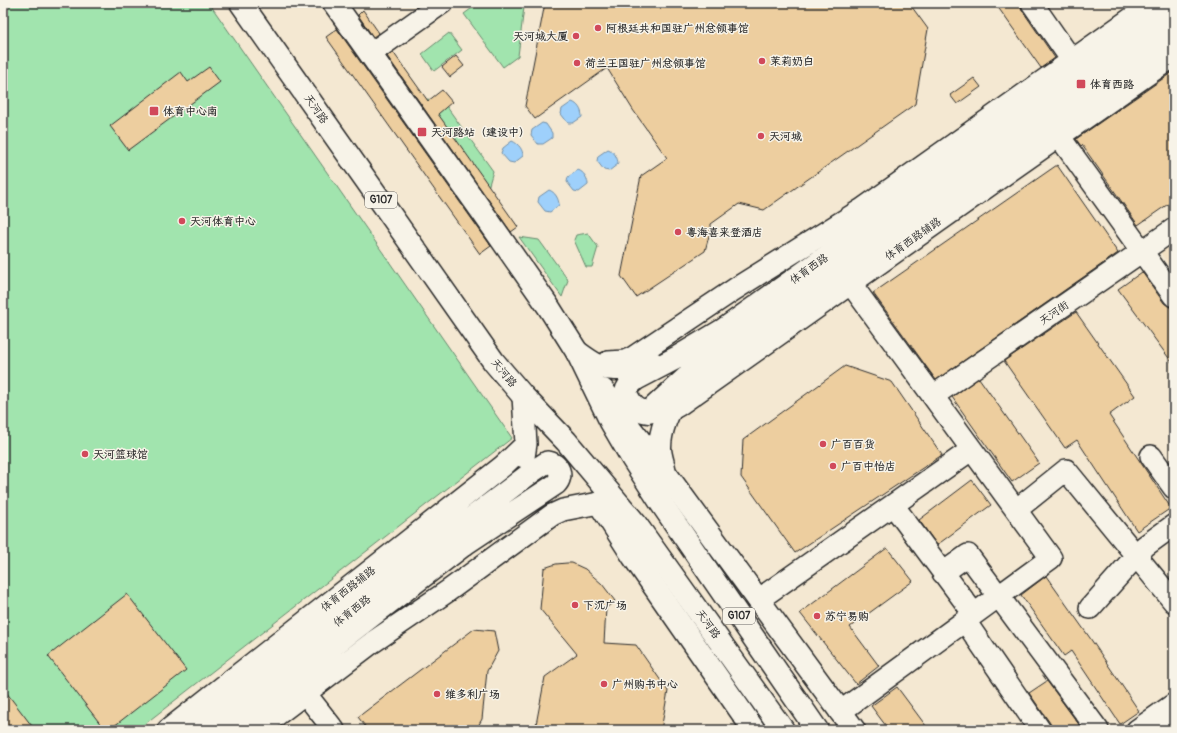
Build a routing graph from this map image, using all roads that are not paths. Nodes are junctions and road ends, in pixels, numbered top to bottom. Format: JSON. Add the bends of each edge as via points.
{"nodes":[{"id":1,"x":241,"y":3,"type":"edge"},
{"id":2,"x":334,"y":3,"type":"edge"},
{"id":3,"x":442,"y":3,"type":"edge"},
{"id":4,"x":1032,"y":3,"type":"edge"},
{"id":5,"x":1153,"y":3,"type":"edge"},
{"id":6,"x":1174,"y":12,"type":"edge"},
{"id":7,"x":1174,"y":33,"type":"edge"},
{"id":8,"x":370,"y":54,"type":"junction"},
{"id":9,"x":1174,"y":56,"type":"edge"},
{"id":10,"x":1078,"y":68,"type":"junction"},
{"id":11,"x":1054,"y":129,"type":"junction"},
{"id":12,"x":1174,"y":229,"type":"edge"},
{"id":13,"x":1143,"y":252,"type":"junction"},
{"id":14,"x":851,"y":284,"type":"junction"},
{"id":15,"x":735,"y":289,"type":"junction"},
{"id":16,"x":1174,"y":296,"type":"edge"},
{"id":17,"x":749,"y":312,"type":"junction"},
{"id":18,"x":577,"y":352,"type":"junction"},
{"id":19,"x":678,"y":357,"type":"junction"},
{"id":20,"x":523,"y":396,"type":"junction"},
{"id":21,"x":933,"y":396,"type":"junction"},
{"id":22,"x":660,"y":411,"type":"junction"},
{"id":23,"x":566,"y":441,"type":"junction"},
{"id":24,"x":526,"y":444,"type":"junction"},
{"id":25,"x":971,"y":450,"type":"junction"},
{"id":26,"x":1151,"y":456,"type":"dead end"},
{"id":27,"x":666,"y":474,"type":"junction"},
{"id":28,"x":1174,"y":488,"type":"edge"},
{"id":29,"x":505,"y":492,"type":"junction"},
{"id":30,"x":599,"y":504,"type":"junction"},
{"id":31,"x":893,"y":505,"type":"junction"},
{"id":32,"x":1016,"y":510,"type":"junction"},
{"id":33,"x":508,"y":515,"type":"junction"},
{"id":34,"x":635,"y":523,"type":"junction"},
{"id":35,"x":1174,"y":525,"type":"edge"},
{"id":36,"x":943,"y":573,"type":"junction"},
{"id":37,"x":998,"y":596,"type":"junction"},
{"id":38,"x":758,"y":600,"type":"junction"},
{"id":39,"x":1174,"y":602,"type":"edge"},
{"id":40,"x":1090,"y":608,"type":"dead end"},
{"id":41,"x":969,"y":618,"type":"junction"},
{"id":42,"x":305,"y":693,"type":"junction"},
{"id":43,"x":1168,"y":708,"type":"edge"},
{"id":44,"x":840,"y":712,"type":"junction"},
{"id":45,"x":749,"y":728,"type":"edge"},
{"id":46,"x":168,"y":730,"type":"edge"},
{"id":47,"x":199,"y":730,"type":"edge"},
{"id":48,"x":224,"y":730,"type":"edge"},
{"id":49,"x":257,"y":730,"type":"edge"},
{"id":50,"x":334,"y":730,"type":"edge"},
{"id":51,"x":783,"y":730,"type":"edge"},
{"id":52,"x":817,"y":730,"type":"edge"},
{"id":53,"x":854,"y":730,"type":"edge"},
{"id":54,"x":1040,"y":730,"type":"edge"},
{"id":55,"x":1098,"y":730,"type":"edge"},
{"id":56,"x":1137,"y":730,"type":"edge"},
{"id":57,"x":1174,"y":730,"type":"edge"}],
"edges":[{"from":1,"to":20,"type":"main road","name":"天河路","number":"G107","via":[[494,362]]},
{"from":2,"to":8,"type":"main road","number":"G107"},
{"from":3,"to":8,"type":"street"},
{"from":4,"to":10,"type":"street"},
{"from":5,"to":10,"type":"street"},
{"from":6,"to":10,"type":"main road","name":"体育西路"},
{"from":7,"to":11,"type":"main road","name":"体育西路"},
{"from":8,"to":18,"type":"main road","number":"G107","via":[[522,268]]},
{"from":9,"to":11,"type":"street","name":"体育西路辅路"},
{"from":10,"to":15,"type":"street"},
{"from":10,"to":17,"type":"main road","name":"体育西路","via":[[975,151]]},
{"from":11,"to":13,"type":"street"},
{"from":11,"to":14,"type":"street","name":"体育西路辅路"},
{"from":11,"to":22,"type":"main road","name":"体育西路","via":[[802,294],[686,378]]},
{"from":12,"to":13,"type":"street","name":"天河街"},
{"from":13,"to":16,"type":"street"},
{"from":13,"to":21,"type":"street","name":"天河街"},
{"from":14,"to":21,"type":"street"},
{"from":14,"to":22,"type":"street","name":"体育西路辅路"},
{"from":15,"to":17,"type":"street"},
{"from":15,"to":18,"type":"street","via":[[625,361],[602,361]]},
{"from":17,"to":19,"type":"main road","name":"体育西路"},
{"from":18,"to":19,"type":"main road","via":[[597,365],[620,369]]},
{"from":18,"to":27,"type":"main road","via":[[623,419]]},
{"from":18,"to":52,"type":"main road","number":"G107","via":[[611,422],[632,458]]},
{"from":19,"to":22,"type":"main road","via":[[630,383],[626,393],[637,409]]},
{"from":20,"to":23,"type":"main road","name":"天河路","number":"G107"},
{"from":20,"to":24,"type":"street"},
{"from":21,"to":25,"type":"street"},
{"from":22,"to":27,"type":"main road","via":[[660,448]]},
{"from":23,"to":30,"type":"street"},
{"from":23,"to":34,"type":"main road","name":"天河路","number":"G107"},
{"from":24,"to":29,"type":"street","via":[[522,465]]},
{"from":24,"to":46,"type":"street","name":"体育西路辅路","via":[[504,466]]},
{"from":25,"to":31,"type":"street"},
{"from":25,"to":32,"type":"street"},
{"from":26,"to":28,"type":"street"},
{"from":27,"to":38,"type":"main road"},
{"from":29,"to":33,"type":"street","name":"体育西路","via":[[547,462],[559,469],[560,480],[556,484]]},
{"from":29,"to":47,"type":"street","name":"体育西路"},
{"from":30,"to":33,"type":"street","via":[[584,500],[561,500]]},
{"from":30,"to":34,"type":"street"},
{"from":30,"to":42,"type":"street","via":[[563,510],[552,516],[389,630]]},
{"from":30,"to":45,"type":"main road"},
{"from":31,"to":36,"type":"street"},
{"from":31,"to":38,"type":"street"},
{"from":32,"to":37,"type":"street","via":[[1051,558]]},
{"from":32,"to":39,"type":"street","via":[[1066,470]]},
{"from":33,"to":48,"type":"street","name":"体育西路","via":[[466,543]]},
{"from":34,"to":51,"type":"main road","name":"天河路","number":"G107"},
{"from":35,"to":40,"type":"street","via":[[1145,546]]},
{"from":36,"to":37,"type":"street","via":[[968,555]]},
{"from":36,"to":41,"type":"street"},
{"from":37,"to":41,"type":"street"},
{"from":37,"to":55,"type":"street"},
{"from":38,"to":44,"type":"main road"},
{"from":41,"to":44,"type":"street"},
{"from":41,"to":54,"type":"street"},
{"from":42,"to":49,"type":"street"},
{"from":42,"to":50,"type":"street"},
{"from":43,"to":56,"type":"street"},
{"from":43,"to":57,"type":"street"},
{"from":44,"to":53,"type":"main road"}]}
